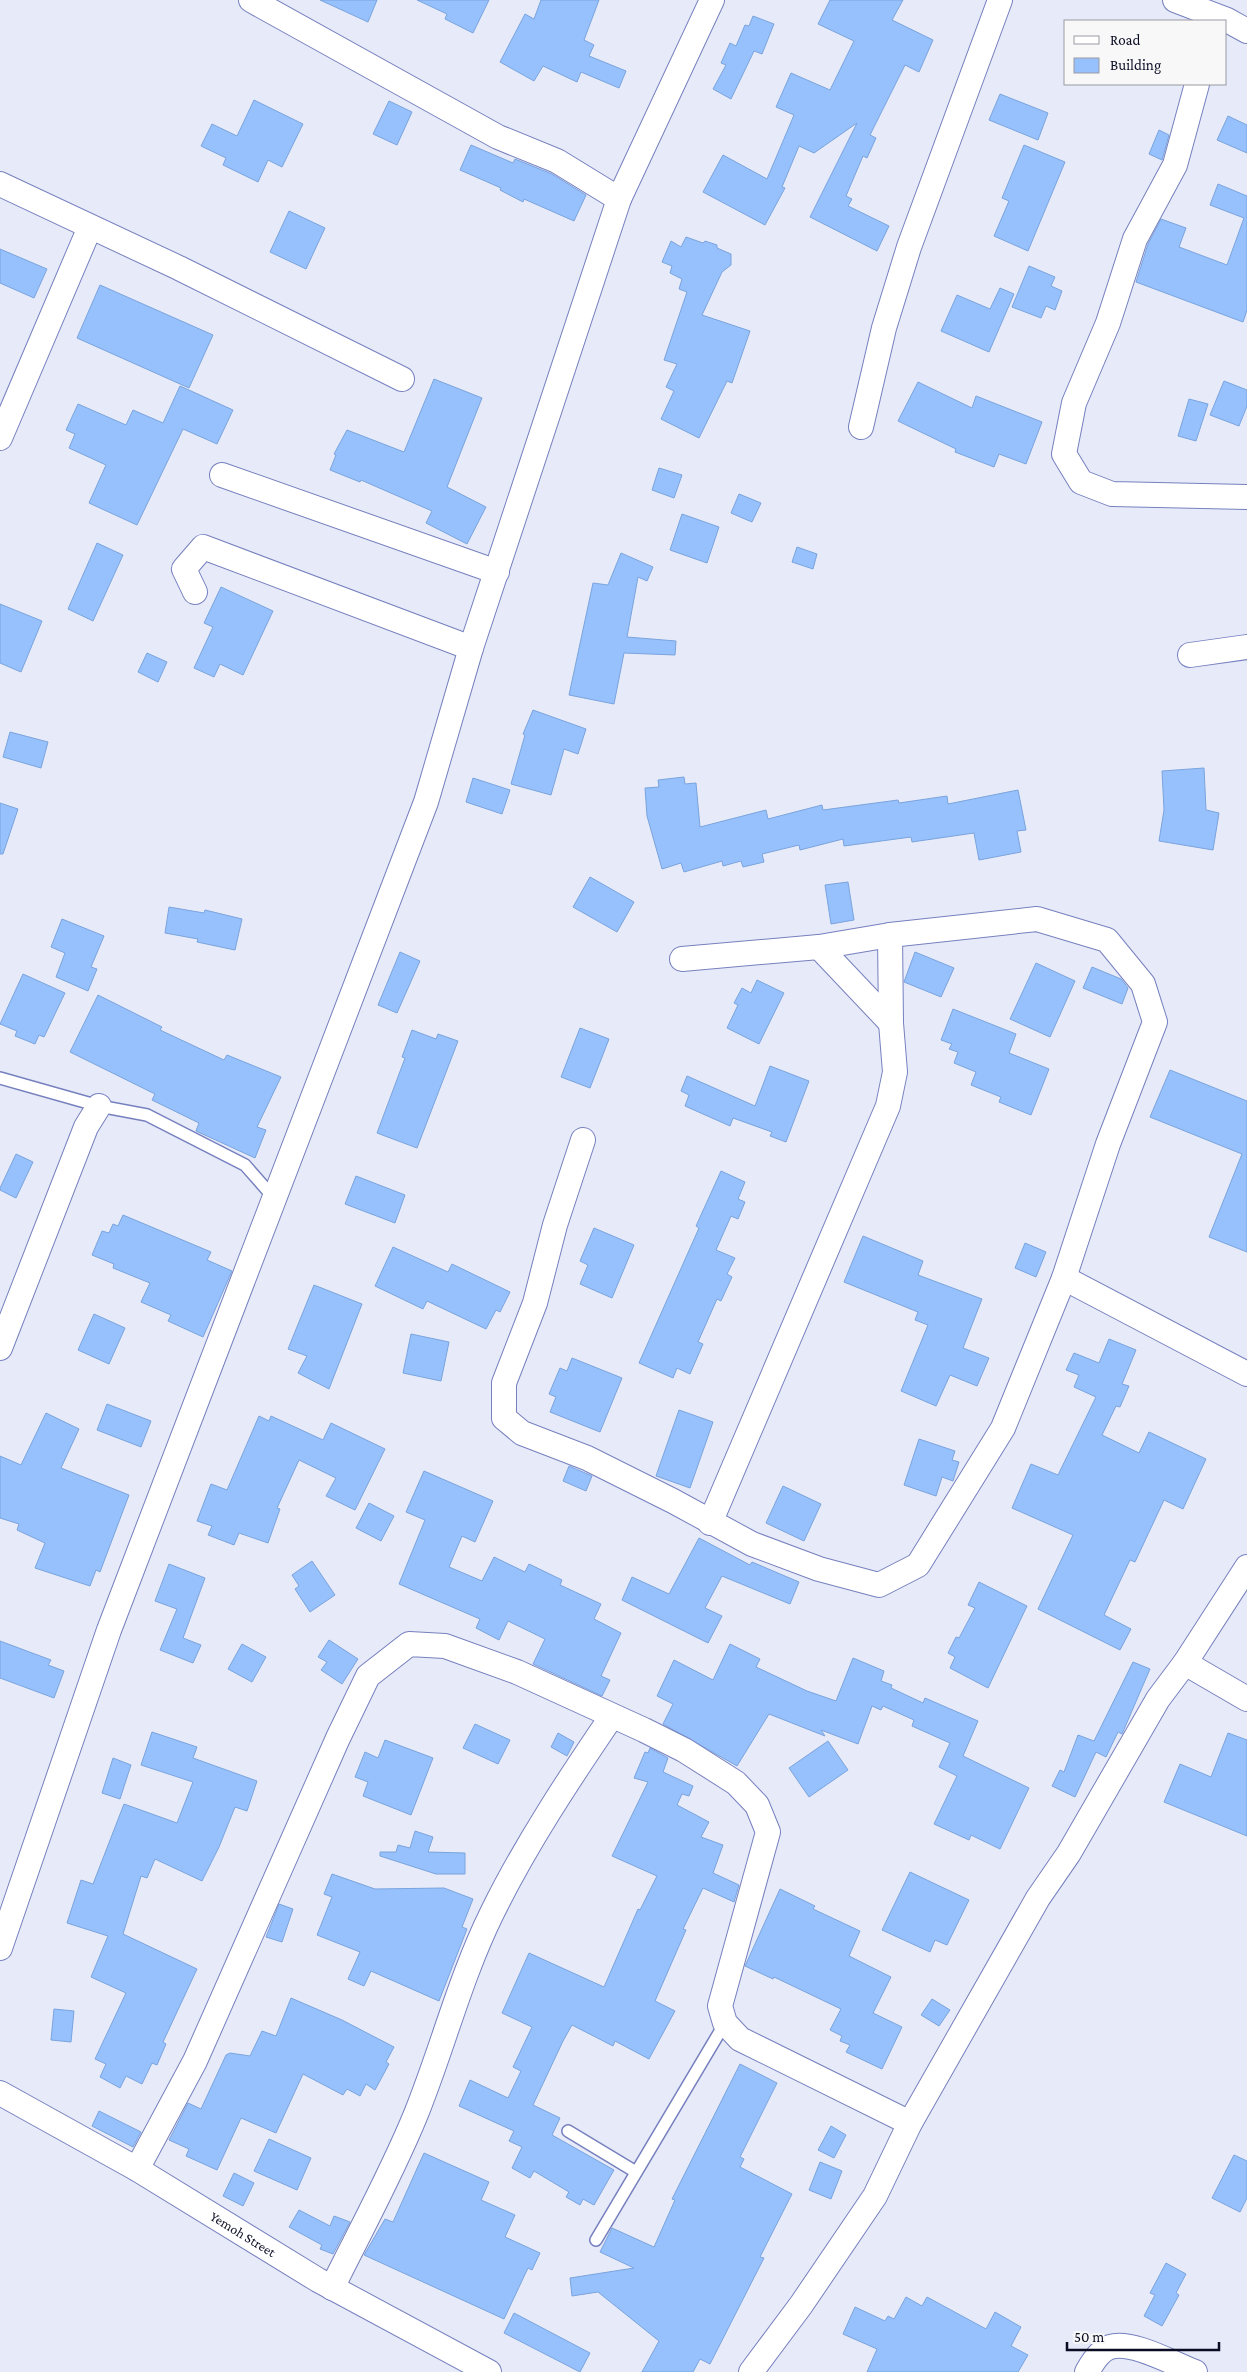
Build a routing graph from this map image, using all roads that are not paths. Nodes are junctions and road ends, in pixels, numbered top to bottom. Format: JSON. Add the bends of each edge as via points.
{"nodes":[{"id":1,"x":251,"y":0,"type":"edge"},
{"id":2,"x":712,"y":0,"type":"edge"},
{"id":3,"x":1000,"y":0,"type":"edge"},
{"id":4,"x":1175,"y":0,"type":"edge"},
{"id":5,"x":1209,"y":17,"type":"edge"},
{"id":6,"x":1227,"y":24,"type":"edge"},
{"id":7,"x":1247,"y":31,"type":"edge"},
{"id":8,"x":1197,"y":85,"type":"edge"},
{"id":9,"x":0,"y":184,"type":"edge"},
{"id":10,"x":619,"y":199,"type":"junction"},
{"id":11,"x":90,"y":227,"type":"junction"},
{"id":12,"x":402,"y":379,"type":"dead end"},
{"id":13,"x":861,"y":427,"type":"dead end"},
{"id":14,"x":0,"y":438,"type":"edge"},
{"id":15,"x":222,"y":476,"type":"dead end"},
{"id":16,"x":1247,"y":498,"type":"edge"},
{"id":17,"x":497,"y":572,"type":"junction"},
{"id":18,"x":194,"y":592,"type":"dead end"},
{"id":19,"x":1247,"y":647,"type":"edge"},
{"id":20,"x":471,"y":648,"type":"junction"},
{"id":21,"x":1190,"y":655,"type":"dead end"},
{"id":22,"x":890,"y":935,"type":"junction"},
{"id":23,"x":820,"y":947,"type":"junction"},
{"id":24,"x":682,"y":960,"type":"dead end"},
{"id":25,"x":891,"y":1023,"type":"junction"},
{"id":26,"x":0,"y":1078,"type":"edge"},
{"id":27,"x":99,"y":1106,"type":"junction"},
{"id":28,"x":583,"y":1140,"type":"dead end"},
{"id":29,"x":274,"y":1198,"type":"junction"},
{"id":30,"x":1064,"y":1278,"type":"junction"},
{"id":31,"x":0,"y":1348,"type":"edge"},
{"id":32,"x":1247,"y":1374,"type":"edge"},
{"id":33,"x":710,"y":1522,"type":"junction"},
{"id":34,"x":1247,"y":1568,"type":"edge"},
{"id":35,"x":1185,"y":1663,"type":"junction"},
{"id":36,"x":1247,"y":1699,"type":"edge"},
{"id":37,"x":612,"y":1716,"type":"junction"},
{"id":38,"x":0,"y":1948,"type":"edge"},
{"id":39,"x":725,"y":2023,"type":"junction"},
{"id":40,"x":0,"y":2093,"type":"edge"},
{"id":41,"x":910,"y":2123,"type":"junction"},
{"id":42,"x":568,"y":2131,"type":"dead end"},
{"id":43,"x":136,"y":2169,"type":"junction"},
{"id":44,"x":636,"y":2172,"type":"junction"},
{"id":45,"x":596,"y":2240,"type":"dead end"},
{"id":46,"x":332,"y":2288,"type":"junction"},
{"id":47,"x":489,"y":2372,"type":"edge"},
{"id":48,"x":751,"y":2372,"type":"edge"},
{"id":49,"x":1087,"y":2372,"type":"edge"},
{"id":50,"x":1195,"y":2372,"type":"edge"}],
"edges":[{"from":1,"to":10,"type":"street","via":[[498,137],[557,161]]},
{"from":2,"to":10,"type":"street"},
{"from":3,"to":13,"type":"street","via":[[909,247],[884,328]]},
{"from":4,"to":5,"type":"street"},
{"from":6,"to":7,"type":"street"},
{"from":8,"to":16,"type":"street","via":[[1175,165],[1135,240],[1108,322],[1074,403],[1064,454],[1081,482],[1112,494]]},
{"from":9,"to":11,"type":"street"},
{"from":10,"to":17,"type":"street"},
{"from":11,"to":12,"type":"street"},
{"from":11,"to":14,"type":"street"},
{"from":15,"to":17,"type":"street"},
{"from":17,"to":20,"type":"street"},
{"from":18,"to":20,"type":"street","via":[[184,569],[203,547]]},
{"from":19,"to":21,"type":"street"},
{"from":20,"to":29,"type":"street","via":[[426,802]]},
{"from":22,"to":23,"type":"street"},
{"from":22,"to":25,"type":"street"},
{"from":22,"to":30,"type":"street","via":[[1038,919],[1107,940],[1143,984],[1155,1022],[1108,1144]]},
{"from":23,"to":24,"type":"street"},
{"from":23,"to":25,"type":"street"},
{"from":25,"to":33,"type":"street","via":[[895,1072],[888,1106]]},
{"from":26,"to":27,"type":"lane"},
{"from":27,"to":29,"type":"lane","via":[[147,1115],[225,1153],[244,1164]]},
{"from":27,"to":31,"type":"street","via":[[86,1127]]},
{"from":28,"to":33,"type":"street","via":[[555,1225],[536,1303],[504,1383],[504,1418],[522,1433],[587,1458]]},
{"from":29,"to":38,"type":"street","via":[[109,1630]]},
{"from":30,"to":32,"type":"street"},
{"from":30,"to":33,"type":"street","via":[[1003,1428],[918,1565],[879,1585],[777,1554]]},
{"from":34,"to":35,"type":"street"},
{"from":35,"to":36,"type":"street"},
{"from":35,"to":41,"type":"street","via":[[1158,1699],[1069,1853],[1038,1898]]},
{"from":37,"to":39,"type":"street","via":[[684,1750],[736,1783],[756,1805],[768,1832],[720,2006]]},
{"from":37,"to":43,"type":"street","via":[[517,1672],[445,1646],[409,1644],[368,1676],[195,2061]]},
{"from":37,"to":46,"type":"street","via":[[567,1782],[492,1913],[459,1988],[415,2116]]},
{"from":39,"to":41,"type":"street","via":[[740,2039]]},
{"from":39,"to":44,"type":"lane"},
{"from":40,"to":43,"type":"street","name":"Yemoh Street"},
{"from":41,"to":48,"type":"street","via":[[875,2196]]},
{"from":42,"to":44,"type":"lane"},
{"from":43,"to":46,"type":"street","name":"Yemoh Street"},
{"from":44,"to":45,"type":"lane"},
{"from":46,"to":47,"type":"street","name":"Yemoh Street"},
{"from":49,"to":50,"type":"street","via":[[1093,2360],[1110,2347],[1132,2347]]}]}
